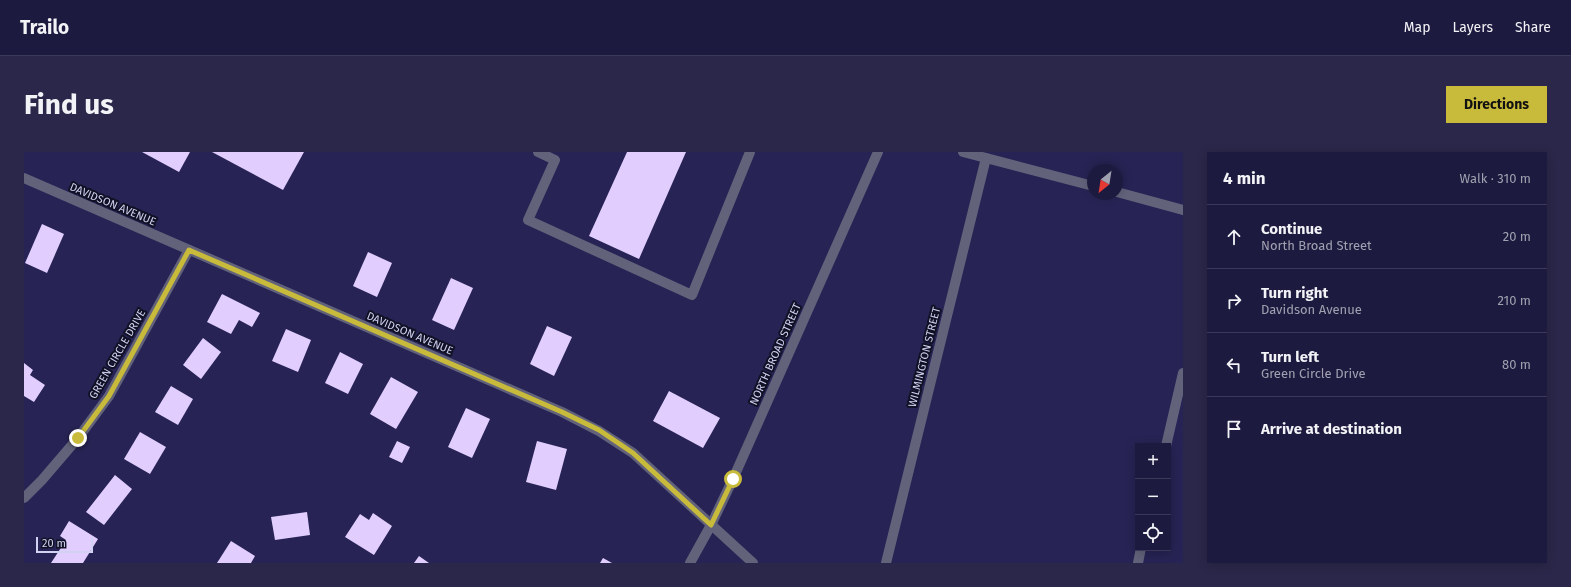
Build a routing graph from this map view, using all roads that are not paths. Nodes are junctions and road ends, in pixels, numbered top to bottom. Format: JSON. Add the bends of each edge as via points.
{"nodes":[{"id":1,"x":538,"y":152,"type":"edge"},
{"id":2,"x":750,"y":152,"type":"edge"},
{"id":3,"x":878,"y":152,"type":"edge"},
{"id":4,"x":963,"y":152,"type":"edge"},
{"id":5,"x":986,"y":158,"type":"junction"},
{"id":6,"x":24,"y":178,"type":"edge"},
{"id":7,"x":1087,"y":184,"type":"edge"},
{"id":8,"x":1123,"y":194,"type":"edge"},
{"id":9,"x":1183,"y":210,"type":"edge"},
{"id":10,"x":189,"y":250,"type":"junction"},
{"id":11,"x":1183,"y":373,"type":"edge"},
{"id":12,"x":1167,"y":443,"type":"edge"},
{"id":13,"x":24,"y":498,"type":"edge"},
{"id":14,"x":711,"y":525,"type":"junction"},
{"id":15,"x":1140,"y":551,"type":"edge"},
{"id":16,"x":690,"y":563,"type":"edge"},
{"id":17,"x":753,"y":563,"type":"edge"},
{"id":18,"x":886,"y":563,"type":"edge"},
{"id":19,"x":1138,"y":563,"type":"edge"}],
"edges":[{"from":1,"to":2,"type":"street","via":[[554,160],[528,220],[692,295]]},
{"from":3,"to":14,"type":"street","name":"NORTH BROAD STREET"},
{"from":4,"to":5,"type":"street"},
{"from":5,"to":7,"type":"street"},
{"from":5,"to":18,"type":"street","name":"WILMINGTON STREET"},
{"from":6,"to":10,"type":"street","name":"DAVIDSON AVENUE"},
{"from":8,"to":9,"type":"street"},
{"from":10,"to":13,"type":"street","name":"GREEN CIRCLE DRIVE","via":[[109,396],[78,438]]},
{"from":10,"to":14,"type":"street","name":"DAVIDSON AVENUE","via":[[599,430],[633,453]]},
{"from":11,"to":12,"type":"street"},
{"from":14,"to":16,"type":"street","name":"NORTH BROAD STREET"},
{"from":14,"to":17,"type":"street","name":"DAVIDSON AVENUE"},
{"from":15,"to":19,"type":"street"}]}
